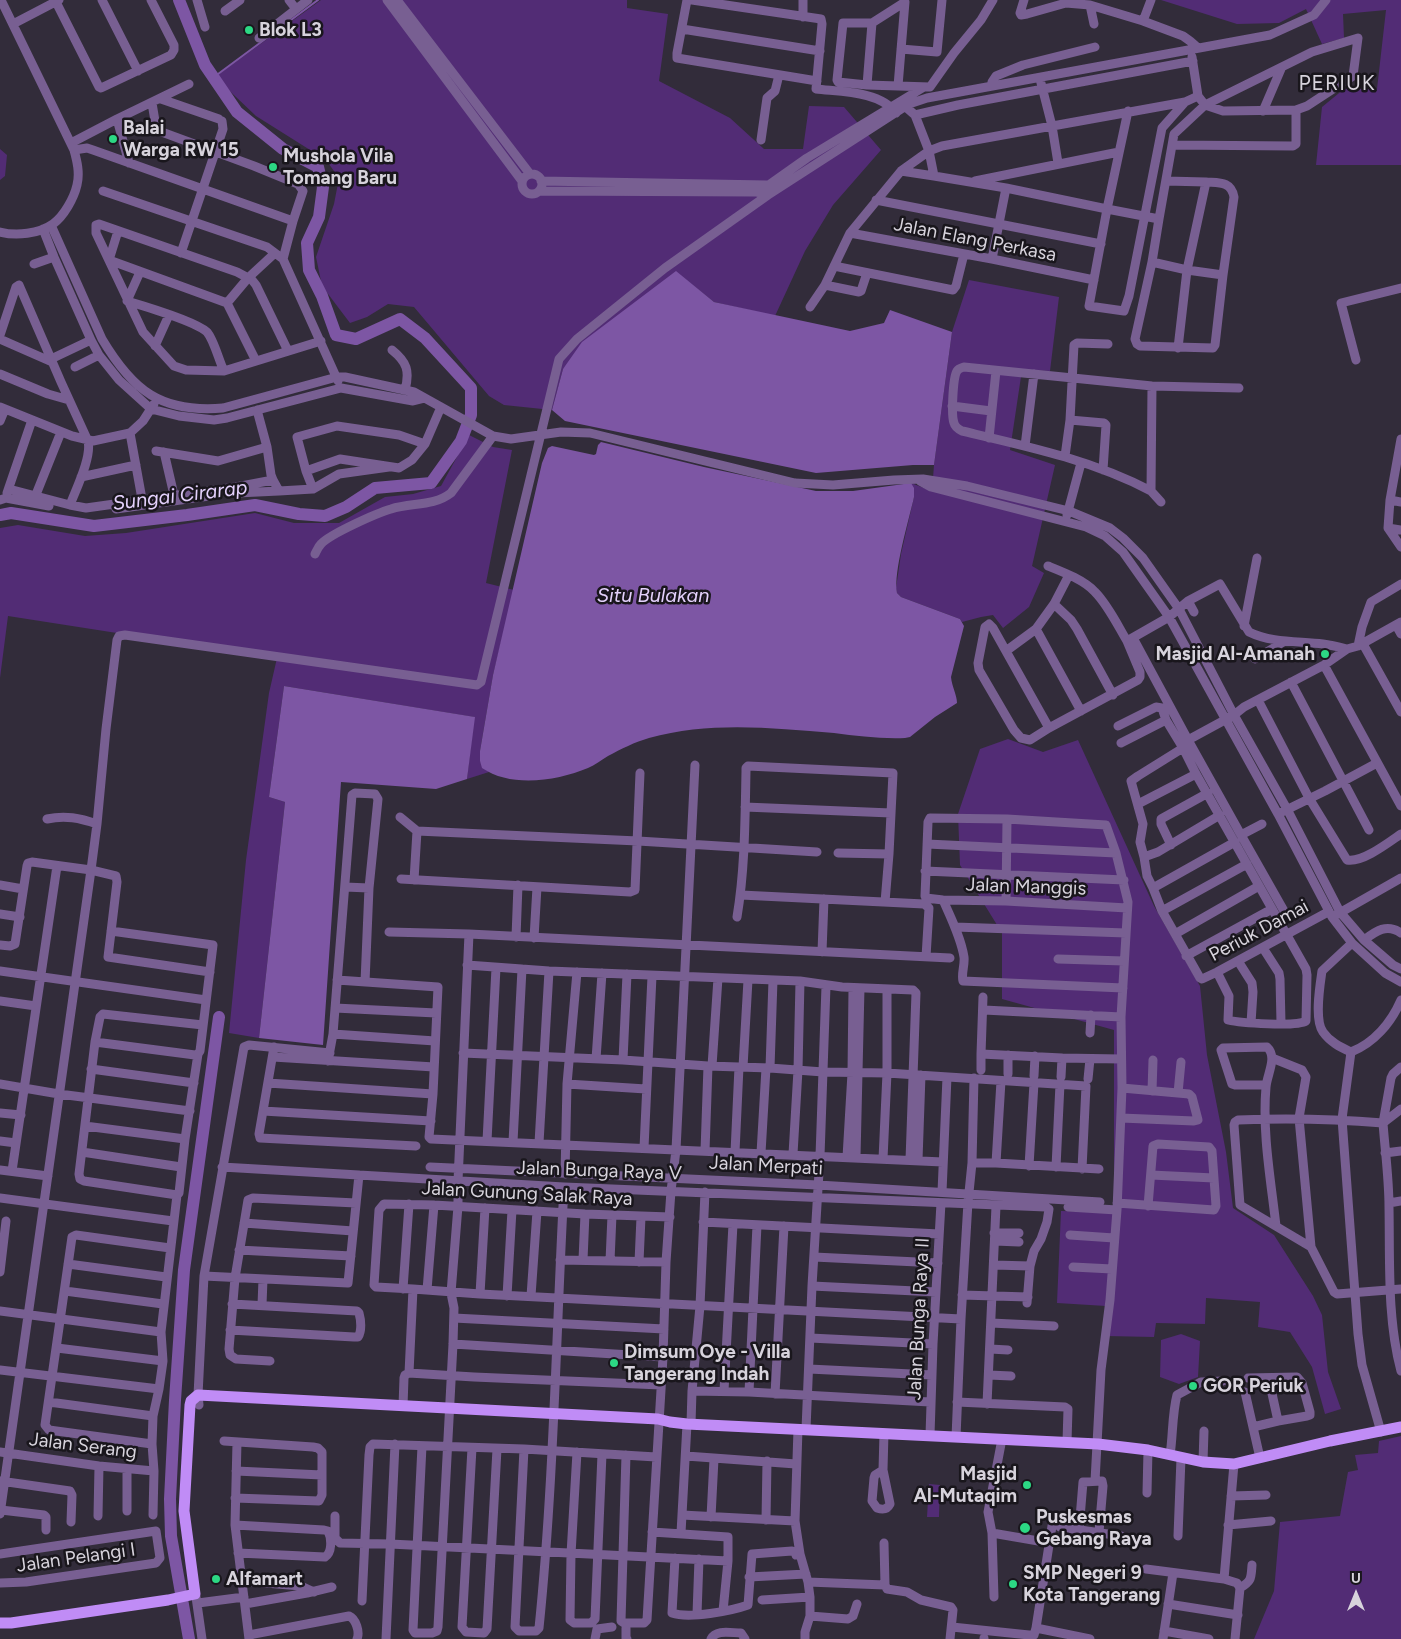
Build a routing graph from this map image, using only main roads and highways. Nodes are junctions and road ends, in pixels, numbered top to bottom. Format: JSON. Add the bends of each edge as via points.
{"nodes":[{"id":1,"x":198,"y":1400,"type":"junction"},
{"id":2,"x":450,"y":1411,"type":"junction"},
{"id":3,"x":1401,"y":1427,"type":"edge"},
{"id":4,"x":172,"y":1603,"type":"junction"},
{"id":5,"x":0,"y":1623,"type":"edge"},
{"id":6,"x":0,"y":1628,"type":"edge"}],
"edges":[{"from":1,"to":2,"type":"main road","via":[[403,1406]]},
{"from":1,"to":2,"type":"main road","via":[[205,1403]]},
{"from":1,"to":4,"type":"main road","via":[[191,1509],[200,1601]]},
{"from":2,"to":3,"type":"main road","via":[[1098,1444],[1148,1450],[1202,1462],[1234,1464]]},
{"from":4,"to":5,"type":"main road"},
{"from":4,"to":6,"type":"main road"}]}
